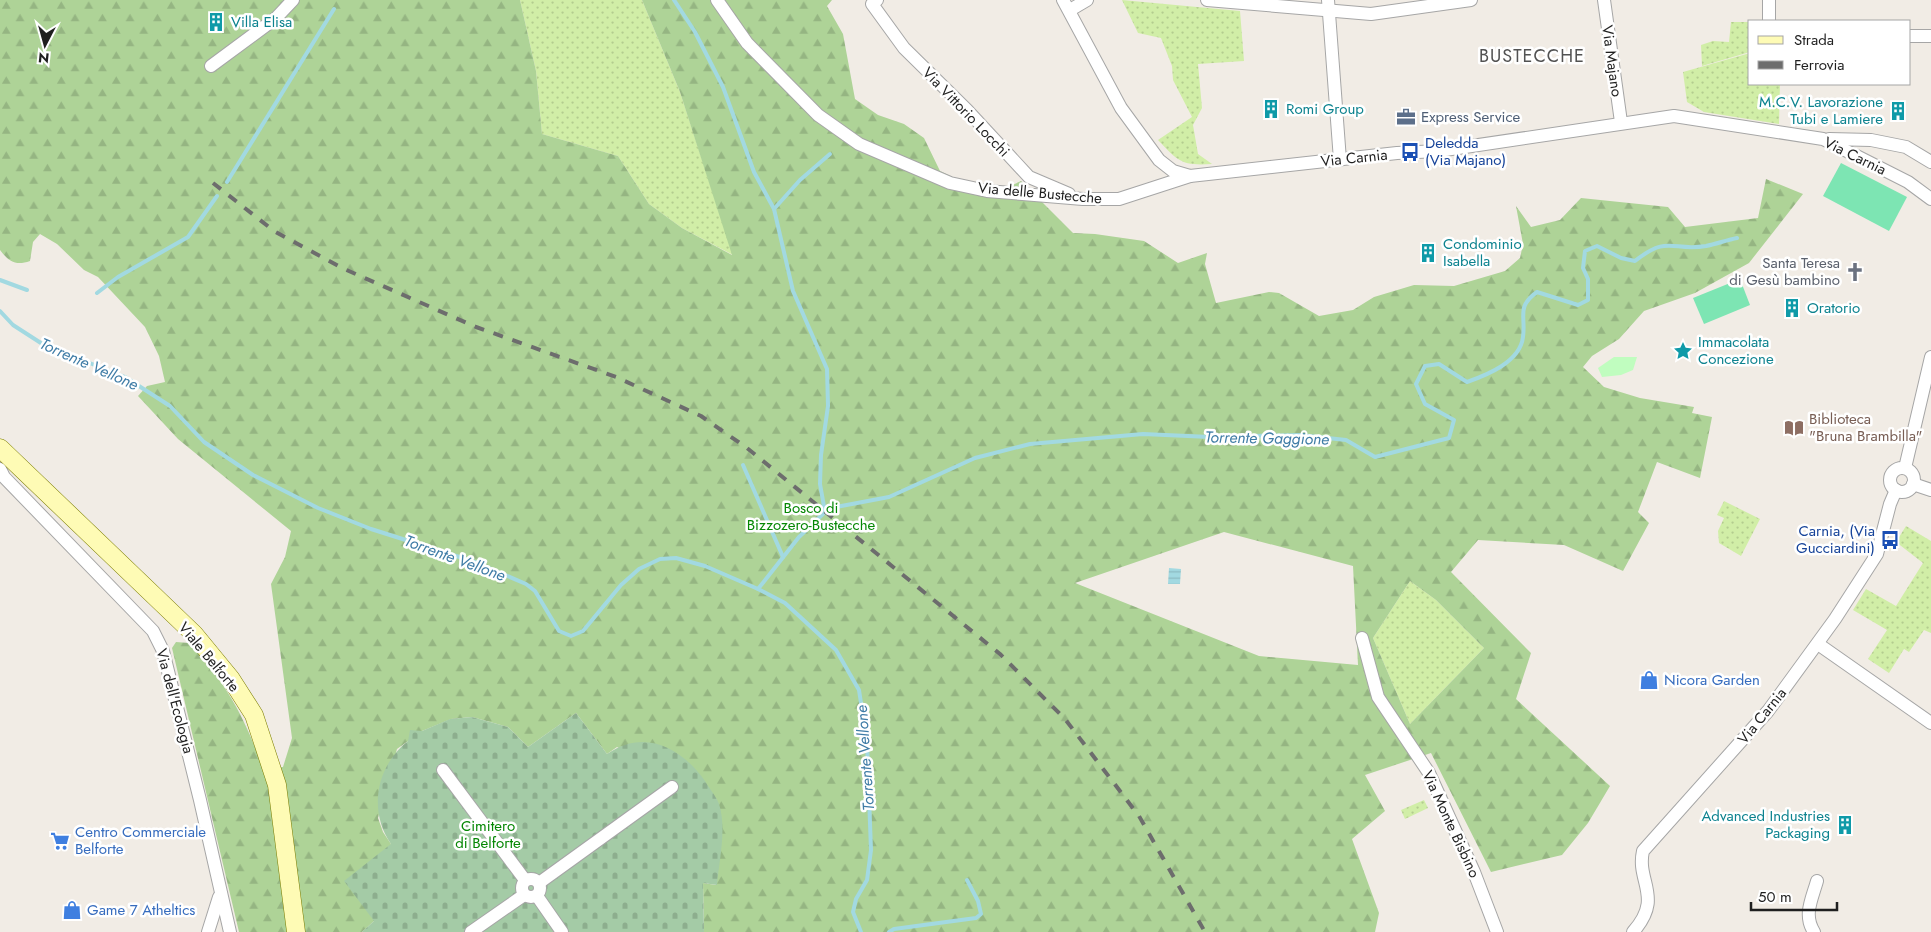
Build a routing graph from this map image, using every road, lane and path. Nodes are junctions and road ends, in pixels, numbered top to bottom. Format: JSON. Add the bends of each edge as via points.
{"nodes":[{"id":1,"x":293,"y":0,"type":"edge"},
{"id":2,"x":718,"y":0,"type":"edge"},
{"id":3,"x":877,"y":0,"type":"edge"},
{"id":4,"x":1087,"y":0,"type":"edge"},
{"id":5,"x":1208,"y":0,"type":"edge"},
{"id":6,"x":1471,"y":0,"type":"edge"},
{"id":7,"x":1604,"y":0,"type":"edge"},
{"id":8,"x":1768,"y":0,"type":"edge"},
{"id":9,"x":1066,"y":5,"type":"edge"},
{"id":10,"x":1328,"y":6,"type":"edge"},
{"id":11,"x":1769,"y":20,"type":"edge"},
{"id":12,"x":1911,"y":36,"type":"edge"},
{"id":13,"x":1931,"y":36,"type":"edge"},
{"id":14,"x":211,"y":66,"type":"dead end"},
{"id":15,"x":1621,"y":122,"type":"junction"},
{"id":16,"x":1823,"y":139,"type":"junction"},
{"id":17,"x":1340,"y":160,"type":"junction"},
{"id":18,"x":1931,"y":162,"type":"edge"},
{"id":19,"x":1190,"y":176,"type":"junction"},
{"id":20,"x":1083,"y":199,"type":"junction"},
{"id":21,"x":1931,"y":199,"type":"edge"},
{"id":22,"x":1931,"y":357,"type":"edge"},
{"id":23,"x":0,"y":448,"type":"edge"},
{"id":24,"x":1905,"y":468,"type":"junction"},
{"id":25,"x":0,"y":469,"type":"edge"},
{"id":26,"x":1913,"y":484,"type":"junction"},
{"id":27,"x":1896,"y":490,"type":"junction"},
{"id":28,"x":1931,"y":490,"type":"edge"},
{"id":29,"x":1362,"y":638,"type":"dead end"},
{"id":30,"x":1818,"y":644,"type":"junction"},
{"id":31,"x":1931,"y":723,"type":"edge"},
{"id":32,"x":443,"y":770,"type":"dead end"},
{"id":33,"x":672,"y":787,"type":"dead end"},
{"id":34,"x":525,"y":880,"type":"junction"},
{"id":35,"x":1817,"y":881,"type":"dead end"},
{"id":36,"x":538,"y":890,"type":"junction"},
{"id":37,"x":220,"y":892,"type":"junction"},
{"id":38,"x":524,"y":895,"type":"junction"},
{"id":39,"x":208,"y":932,"type":"edge"},
{"id":40,"x":230,"y":932,"type":"edge"},
{"id":41,"x":296,"y":932,"type":"edge"},
{"id":42,"x":471,"y":932,"type":"edge"},
{"id":43,"x":562,"y":932,"type":"edge"},
{"id":44,"x":1498,"y":932,"type":"edge"},
{"id":45,"x":1633,"y":932,"type":"edge"},
{"id":46,"x":1814,"y":932,"type":"edge"}],
"edges":[{"from":1,"to":14,"type":"street","via":[[276,18]]},
{"from":2,"to":20,"type":"street","name":"Via delle Bustecche","via":[[747,43],[818,115],[859,144],[950,183],[987,191]]},
{"from":3,"to":20,"type":"street","name":"Via Vittorio Locchi","via":[[872,4],[904,48],[1029,177]]},
{"from":4,"to":9,"type":"street"},
{"from":5,"to":10,"type":"street"},
{"from":6,"to":10,"type":"street","via":[[1371,14]]},
{"from":7,"to":15,"type":"street","name":"Via Majano"},
{"from":8,"to":11,"type":"street"},
{"from":9,"to":19,"type":"street","name":"Via Carnia","via":[[1121,108],[1145,142],[1173,171]]},
{"from":10,"to":17,"type":"street"},
{"from":12,"to":13,"type":"street"},
{"from":15,"to":16,"type":"street","name":"Via Carnia","via":[[1674,116]]},
{"from":15,"to":17,"type":"street","name":"Via Carnia","via":[[1438,151]]},
{"from":16,"to":18,"type":"street","via":[[1871,140],[1906,147]]},
{"from":16,"to":21,"type":"street","name":"Via Carnia","via":[[1908,182]]},
{"from":17,"to":19,"type":"street","name":"Via Carnia"},
{"from":19,"to":20,"type":"street","name":"Via delle Bustecche","via":[[1120,199]]},
{"from":22,"to":24,"type":"street"},
{"from":23,"to":41,"type":"main road","name":"Viale Belforte","via":[[194,634],[231,679],[254,715],[277,785]]},
{"from":24,"to":26,"type":"street","via":[[1911,473]]},
{"from":24,"to":27,"type":"street","via":[[1894,471],[1890,477]]},
{"from":25,"to":37,"type":"street","name":"Via dell'Ecologia","via":[[4,477],[153,631],[163,651]]},
{"from":26,"to":27,"type":"street","via":[[1906,491]]},
{"from":26,"to":28,"type":"street"},
{"from":27,"to":30,"type":"street","name":"Via Carnia","via":[[1878,554]]},
{"from":29,"to":44,"type":"street","name":"Via Monte Bisbino","via":[[1378,697],[1429,773]]},
{"from":30,"to":31,"type":"street"},
{"from":30,"to":45,"type":"street","name":"Via Carnia","via":[[1768,711],[1644,851],[1642,867],[1649,896],[1646,910]]},
{"from":32,"to":34,"type":"street"},
{"from":33,"to":36,"type":"street"},
{"from":34,"to":36,"type":"street","via":[[533,879]]},
{"from":34,"to":38,"type":"street","via":[[521,886]]},
{"from":35,"to":46,"type":"street","via":[[1808,913],[1808,923]]},
{"from":36,"to":38,"type":"street","via":[[529,898]]},
{"from":36,"to":43,"type":"street"},
{"from":37,"to":39,"type":"street"},
{"from":37,"to":40,"type":"street","name":"Via dell'Ecologia"},
{"from":38,"to":42,"type":"street"}]}
